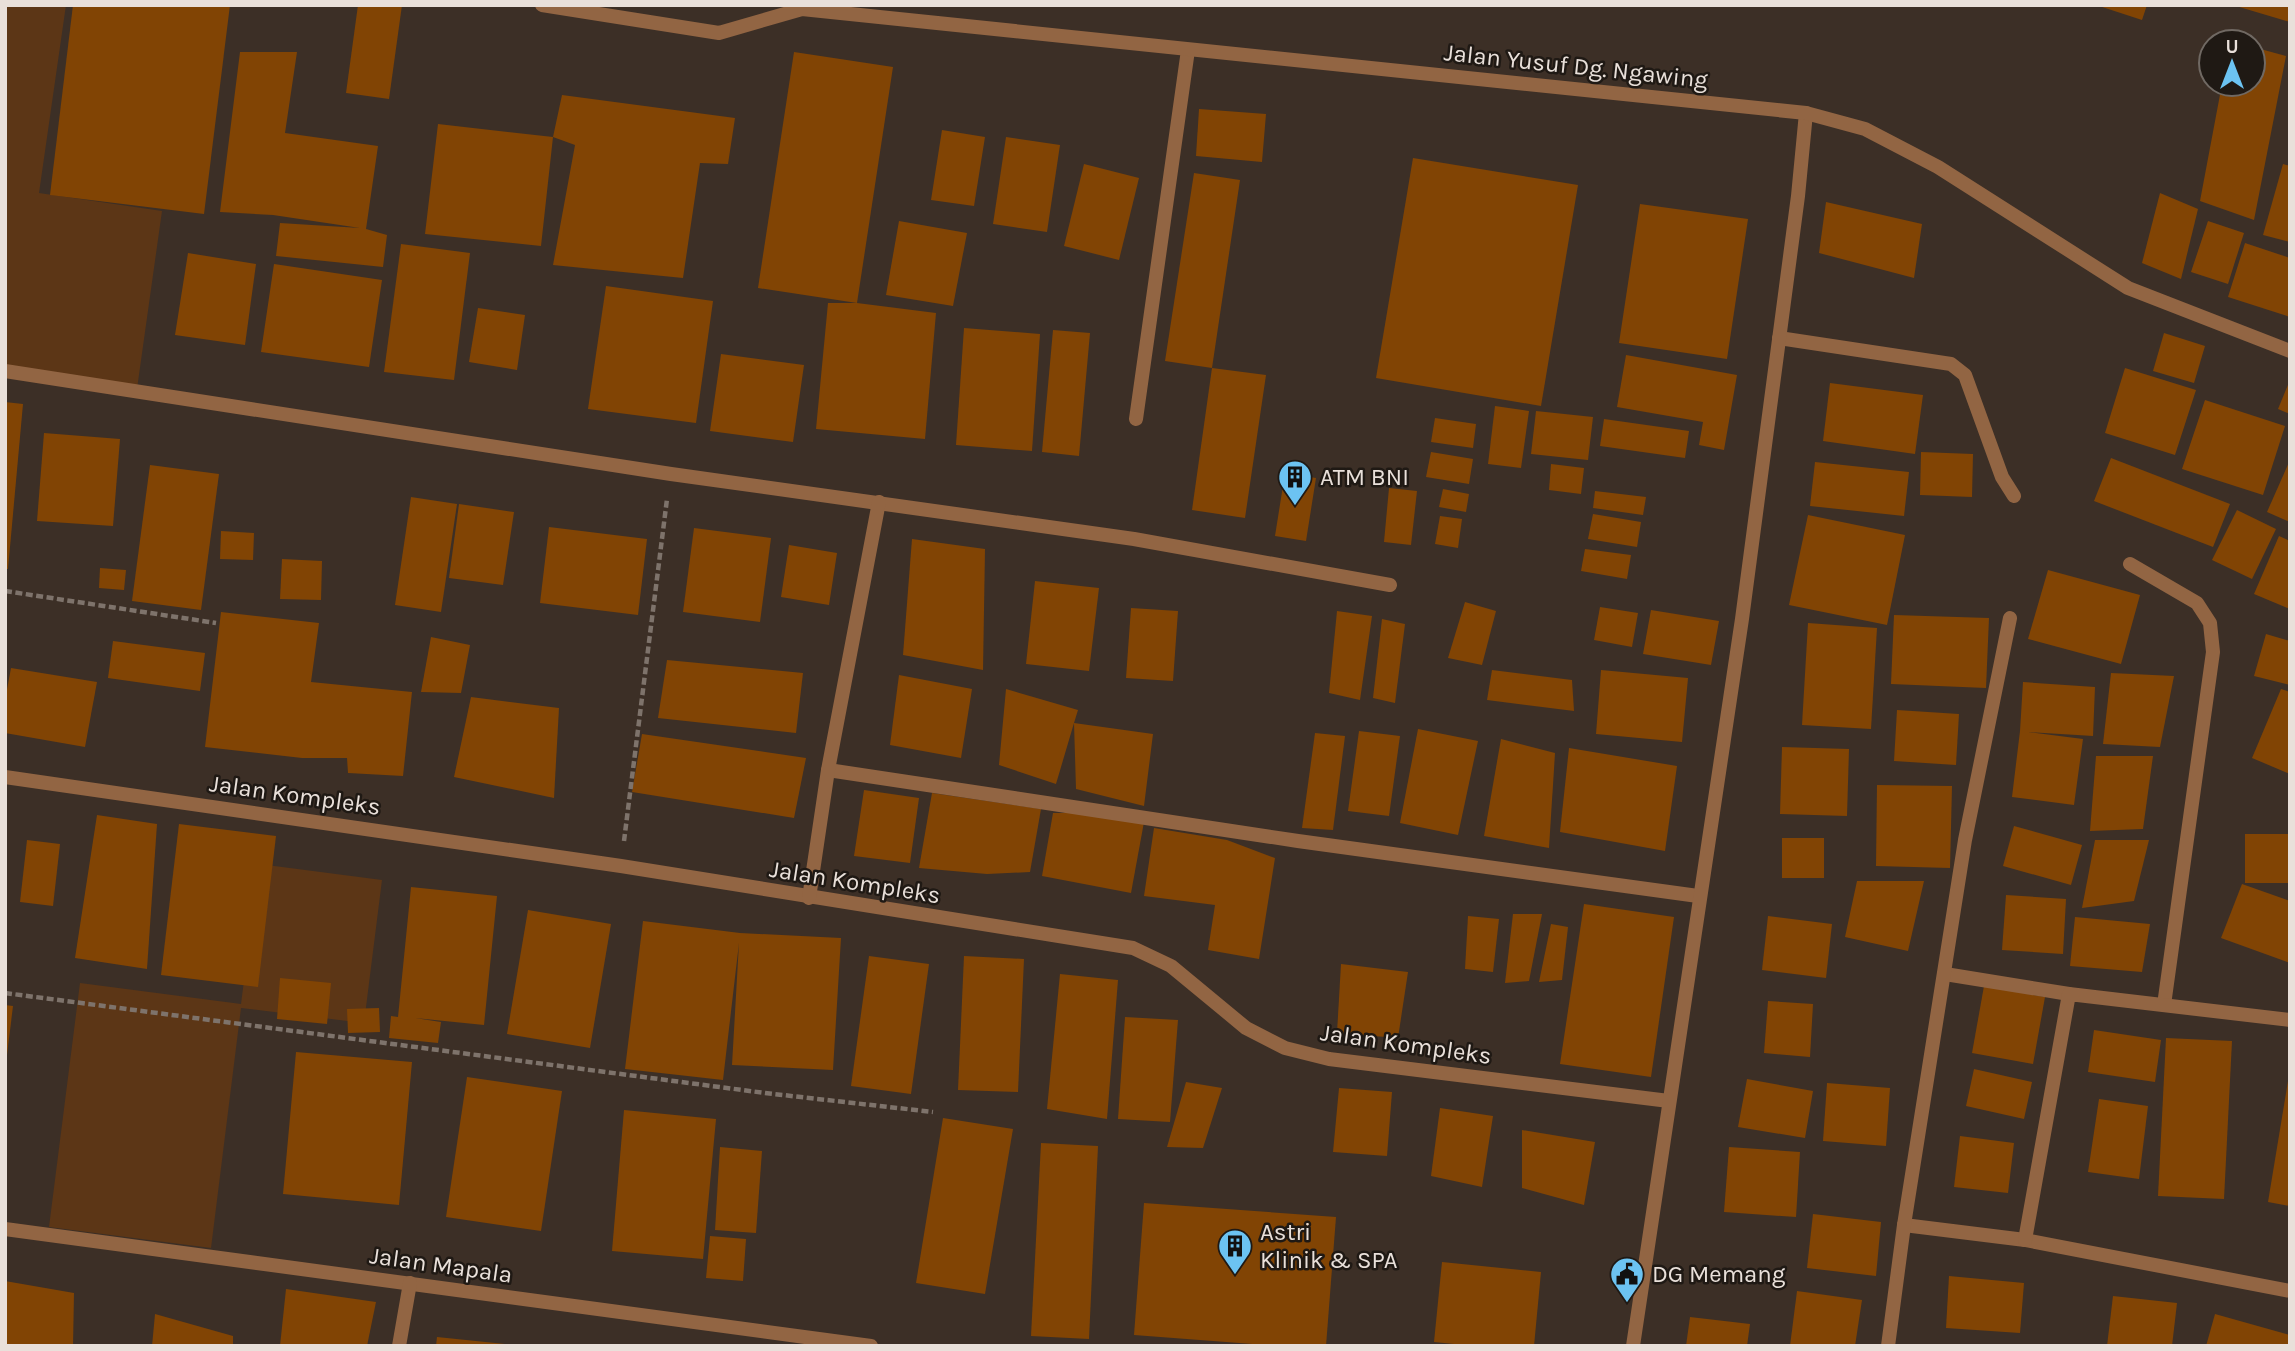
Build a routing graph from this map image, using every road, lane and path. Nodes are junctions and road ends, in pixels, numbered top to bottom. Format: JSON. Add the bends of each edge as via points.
{"nodes":[{"id":1,"x":542,"y":5,"type":"edge"},
{"id":2,"x":799,"y":7,"type":"edge"},
{"id":3,"x":1188,"y":50,"type":"junction"},
{"id":4,"x":1806,"y":113,"type":"junction"},
{"id":5,"x":1779,"y":338,"type":"junction"},
{"id":6,"x":2290,"y":351,"type":"edge"},
{"id":7,"x":5,"y":371,"type":"edge"},
{"id":8,"x":1136,"y":419,"type":"dead end"},
{"id":9,"x":671,"y":474,"type":"junction"},
{"id":10,"x":2014,"y":496,"type":"dead end"},
{"id":11,"x":879,"y":502,"type":"junction"},
{"id":12,"x":2130,"y":564,"type":"dead end"},
{"id":13,"x":1390,"y":585,"type":"dead end"},
{"id":14,"x":5,"y":591,"type":"edge"},
{"id":15,"x":2010,"y":618,"type":"dead end"},
{"id":16,"x":216,"y":623,"type":"dead end"},
{"id":17,"x":828,"y":770,"type":"junction"},
{"id":18,"x":5,"y":777,"type":"edge"},
{"id":19,"x":621,"y":866,"type":"junction"},
{"id":20,"x":1698,"y":896,"type":"junction"},
{"id":21,"x":809,"y":898,"type":"junction"},
{"id":22,"x":1945,"y":974,"type":"junction"},
{"id":23,"x":5,"y":993,"type":"edge"},
{"id":24,"x":2069,"y":994,"type":"junction"},
{"id":25,"x":2165,"y":1005,"type":"junction"},
{"id":26,"x":2290,"y":1020,"type":"edge"},
{"id":27,"x":1669,"y":1101,"type":"junction"},
{"id":28,"x":933,"y":1112,"type":"dead end"},
{"id":29,"x":1904,"y":1225,"type":"junction"},
{"id":30,"x":5,"y":1229,"type":"edge"},
{"id":31,"x":2025,"y":1240,"type":"junction"},
{"id":32,"x":410,"y":1283,"type":"junction"},
{"id":33,"x":2290,"y":1291,"type":"edge"},
{"id":34,"x":399,"y":1346,"type":"edge"},
{"id":35,"x":871,"y":1346,"type":"edge"},
{"id":36,"x":1633,"y":1346,"type":"edge"},
{"id":37,"x":1888,"y":1346,"type":"edge"}],
"edges":[{"from":1,"to":2,"type":"street","name":"Jalan Yusuf Dg. Ngawing","via":[[719,33]]},
{"from":2,"to":3,"type":"street","name":"Jalan Yusuf Dg. Ngawing"},
{"from":3,"to":4,"type":"street","name":"Jalan Yusuf Dg. Ngawing"},
{"from":3,"to":8,"type":"street"},
{"from":4,"to":5,"type":"street"},
{"from":4,"to":6,"type":"street","name":"Jalan Yusuf Dg. Ngawing","via":[[1865,129],[1938,167],[2128,288]]},
{"from":5,"to":10,"type":"street","via":[[1951,364],[1965,375],[2002,477]]},
{"from":5,"to":20,"type":"street","via":[[1742,619]]},
{"from":7,"to":9,"type":"street"},
{"from":9,"to":11,"type":"street"},
{"from":9,"to":19,"type":"path"},
{"from":11,"to":13,"type":"street","via":[[1134,539]]},
{"from":11,"to":17,"type":"street"},
{"from":12,"to":25,"type":"street","via":[[2197,603],[2210,623],[2213,652]]},
{"from":14,"to":16,"type":"path"},
{"from":15,"to":22,"type":"street","via":[[1965,840]]},
{"from":17,"to":20,"type":"street"},
{"from":17,"to":21,"type":"street"},
{"from":18,"to":19,"type":"street","name":"Jalan Kompleks"},
{"from":19,"to":21,"type":"street","name":"Jalan Kompleks"},
{"from":20,"to":27,"type":"street"},
{"from":21,"to":27,"type":"street","name":"Jalan Kompleks","via":[[1132,948],[1171,966],[1246,1028],[1285,1048],[1329,1059]]},
{"from":22,"to":24,"type":"street"},
{"from":22,"to":29,"type":"street"},
{"from":23,"to":28,"type":"path"},
{"from":24,"to":25,"type":"street"},
{"from":24,"to":31,"type":"street"},
{"from":25,"to":26,"type":"street"},
{"from":27,"to":36,"type":"street"},
{"from":29,"to":31,"type":"street"},
{"from":29,"to":37,"type":"street"},
{"from":30,"to":32,"type":"street","name":"Jalan Mapala"},
{"from":31,"to":33,"type":"street"},
{"from":32,"to":34,"type":"street"},
{"from":32,"to":35,"type":"street","name":"Jalan Mapala"}]}
